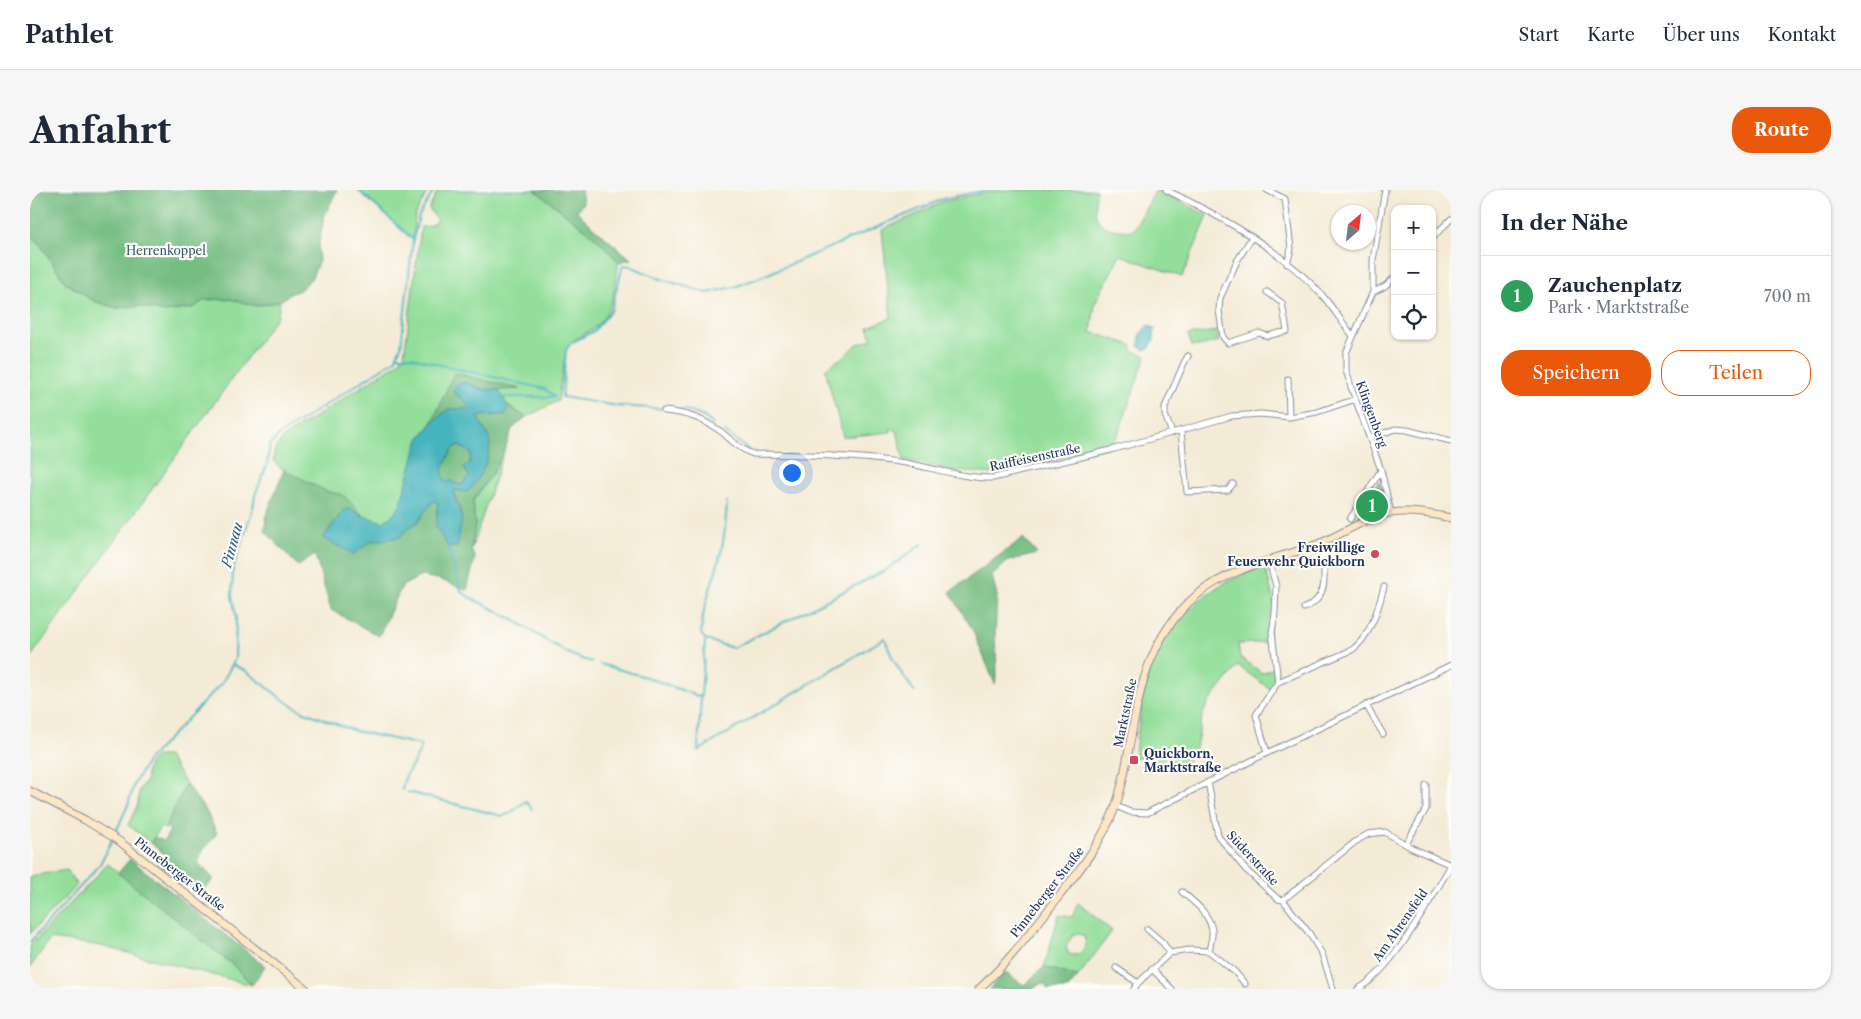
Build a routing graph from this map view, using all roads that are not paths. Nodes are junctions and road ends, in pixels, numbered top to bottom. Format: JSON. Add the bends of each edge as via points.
{"nodes":[{"id":1,"x":1166,"y":190,"type":"edge"},
{"id":2,"x":1267,"y":190,"type":"edge"},
{"id":3,"x":1385,"y":190,"type":"edge"},
{"id":4,"x":1451,"y":219,"type":"edge"},
{"id":5,"x":1436,"y":234,"type":"edge"},
{"id":6,"x":1252,"y":237,"type":"junction"},
{"id":7,"x":1287,"y":264,"type":"junction"},
{"id":8,"x":1391,"y":281,"type":"edge"},
{"id":9,"x":1267,"y":292,"type":"dead end"},
{"id":10,"x":1373,"y":292,"type":"junction"},
{"id":11,"x":1352,"y":335,"type":"junction"},
{"id":12,"x":1188,"y":356,"type":"dead end"},
{"id":13,"x":1288,"y":379,"type":"dead end"},
{"id":14,"x":1356,"y":399,"type":"junction"},
{"id":15,"x":664,"y":410,"type":"dead end"},
{"id":16,"x":1289,"y":417,"type":"junction"},
{"id":17,"x":1181,"y":431,"type":"junction"},
{"id":18,"x":1172,"y":433,"type":"junction"},
{"id":19,"x":1370,"y":438,"type":"junction"},
{"id":20,"x":1451,"y":441,"type":"edge"},
{"id":21,"x":1381,"y":470,"type":"junction"},
{"id":22,"x":1233,"y":484,"type":"dead end"},
{"id":23,"x":1391,"y":513,"type":"junction"},
{"id":24,"x":1451,"y":518,"type":"edge"},
{"id":25,"x":1350,"y":519,"type":"dead end"},
{"id":26,"x":1321,"y":542,"type":"junction"},
{"id":27,"x":1269,"y":561,"type":"junction"},
{"id":28,"x":1384,"y":587,"type":"dead end"},
{"id":29,"x":1304,"y":608,"type":"dead end"},
{"id":30,"x":1451,"y":665,"type":"edge"},
{"id":31,"x":1278,"y":682,"type":"junction"},
{"id":32,"x":1366,"y":705,"type":"junction"},
{"id":33,"x":1383,"y":734,"type":"dead end"},
{"id":34,"x":1267,"y":753,"type":"junction"},
{"id":35,"x":1208,"y":782,"type":"junction"},
{"id":36,"x":1426,"y":785,"type":"dead end"},
{"id":37,"x":30,"y":791,"type":"edge"},
{"id":38,"x":1116,"y":806,"type":"junction"},
{"id":39,"x":1406,"y":844,"type":"junction"},
{"id":40,"x":1451,"y":865,"type":"edge"},
{"id":41,"x":1182,"y":892,"type":"dead end"},
{"id":42,"x":1283,"y":900,"type":"junction"},
{"id":43,"x":1147,"y":929,"type":"dead end"},
{"id":44,"x":1209,"y":951,"type":"junction"},
{"id":45,"x":1170,"y":952,"type":"junction"},
{"id":46,"x":1116,"y":968,"type":"dead end"},
{"id":47,"x":1152,"y":969,"type":"junction"},
{"id":48,"x":1138,"y":983,"type":"junction"},
{"id":49,"x":1245,"y":984,"type":"dead end"},
{"id":50,"x":306,"y":989,"type":"edge"},
{"id":51,"x":979,"y":989,"type":"edge"},
{"id":52,"x":1134,"y":989,"type":"edge"},
{"id":53,"x":1172,"y":989,"type":"edge"},
{"id":54,"x":1333,"y":989,"type":"edge"},
{"id":55,"x":1358,"y":989,"type":"edge"}],
"edges":[{"from":1,"to":6,"type":"street"},
{"from":2,"to":7,"type":"street","via":[[1285,200],[1291,250]]},
{"from":3,"to":10,"type":"street","via":[[1373,260]]},
{"from":4,"to":5,"type":"street"},
{"from":6,"to":7,"type":"street"},
{"from":6,"to":9,"type":"street","via":[[1220,298],[1223,337],[1228,343],[1259,333],[1266,336],[1288,331],[1282,303]]},
{"from":7,"to":11,"type":"street","via":[[1321,295]]},
{"from":8,"to":10,"type":"street"},
{"from":10,"to":11,"type":"street","name":"Klingenberg"},
{"from":11,"to":14,"type":"street","name":"Klingenberg","via":[[1346,353],[1346,370]]},
{"from":12,"to":18,"type":"street","via":[[1165,407]]},
{"from":13,"to":16,"type":"street"},
{"from":14,"to":16,"type":"street","name":"Raiffeisenstraße"},
{"from":14,"to":19,"type":"street","name":"Klingenberg"},
{"from":15,"to":18,"type":"street","name":"Raiffeisenstraße","via":[[698,418],[752,454],[848,456],[900,462],[974,478],[1009,476]]},
{"from":16,"to":17,"type":"street","name":"Raiffeisenstraße","via":[[1261,414],[1232,416]]},
{"from":17,"to":18,"type":"street","name":"Raiffeisenstraße"},
{"from":17,"to":22,"type":"street","via":[[1187,492],[1228,490]]},
{"from":19,"to":20,"type":"street","via":[[1395,429]]},
{"from":19,"to":21,"type":"street","name":"Klingenberg"},
{"from":21,"to":23,"type":"street","name":"Klingenberg"},
{"from":21,"to":25,"type":"street"},
{"from":23,"to":24,"type":"main road","name":"Marktstraße","via":[[1425,513]]},
{"from":23,"to":26,"type":"main road","name":"Marktstraße"},
{"from":26,"to":27,"type":"main road","name":"Marktstraße"},
{"from":26,"to":29,"type":"street","via":[[1325,582],[1313,605]]},
{"from":27,"to":31,"type":"street","via":[[1276,586],[1272,632]]},
{"from":27,"to":38,"type":"main road","name":"Marktstraße","via":[[1208,587],[1176,616],[1163,634],[1152,653],[1140,689]]},
{"from":28,"to":31,"type":"street","via":[[1366,636],[1359,645]]},
{"from":30,"to":32,"type":"street"},
{"from":31,"to":34,"type":"street","via":[[1256,715]]},
{"from":32,"to":33,"type":"street"},
{"from":32,"to":34,"type":"street"},
{"from":34,"to":35,"type":"street"},
{"from":35,"to":38,"type":"street","via":[[1147,813],[1130,812]]},
{"from":35,"to":42,"type":"street","name":"Süderstraße","via":[[1218,836],[1246,870]]},
{"from":36,"to":39,"type":"street","via":[[1426,809]]},
{"from":37,"to":50,"type":"main road","name":"Pinneberger Straße","via":[[118,841]]},
{"from":38,"to":51,"type":"main road","name":"Pinneberger Straße","via":[[1082,868]]},
{"from":39,"to":40,"type":"street"},
{"from":39,"to":42,"type":"street","via":[[1385,832],[1368,834]]},
{"from":40,"to":55,"type":"street","name":"Am Ahrensfeld","via":[[1388,963],[1368,984]]},
{"from":41,"to":44,"type":"street","via":[[1207,917],[1212,932]]},
{"from":42,"to":54,"type":"street","name":"Süderstraße","via":[[1322,954]]},
{"from":43,"to":45,"type":"street"},
{"from":44,"to":45,"type":"street"},
{"from":44,"to":49,"type":"street"},
{"from":45,"to":47,"type":"street"},
{"from":46,"to":48,"type":"street"},
{"from":47,"to":48,"type":"street"},
{"from":47,"to":53,"type":"street"},
{"from":48,"to":52,"type":"street"}]}
